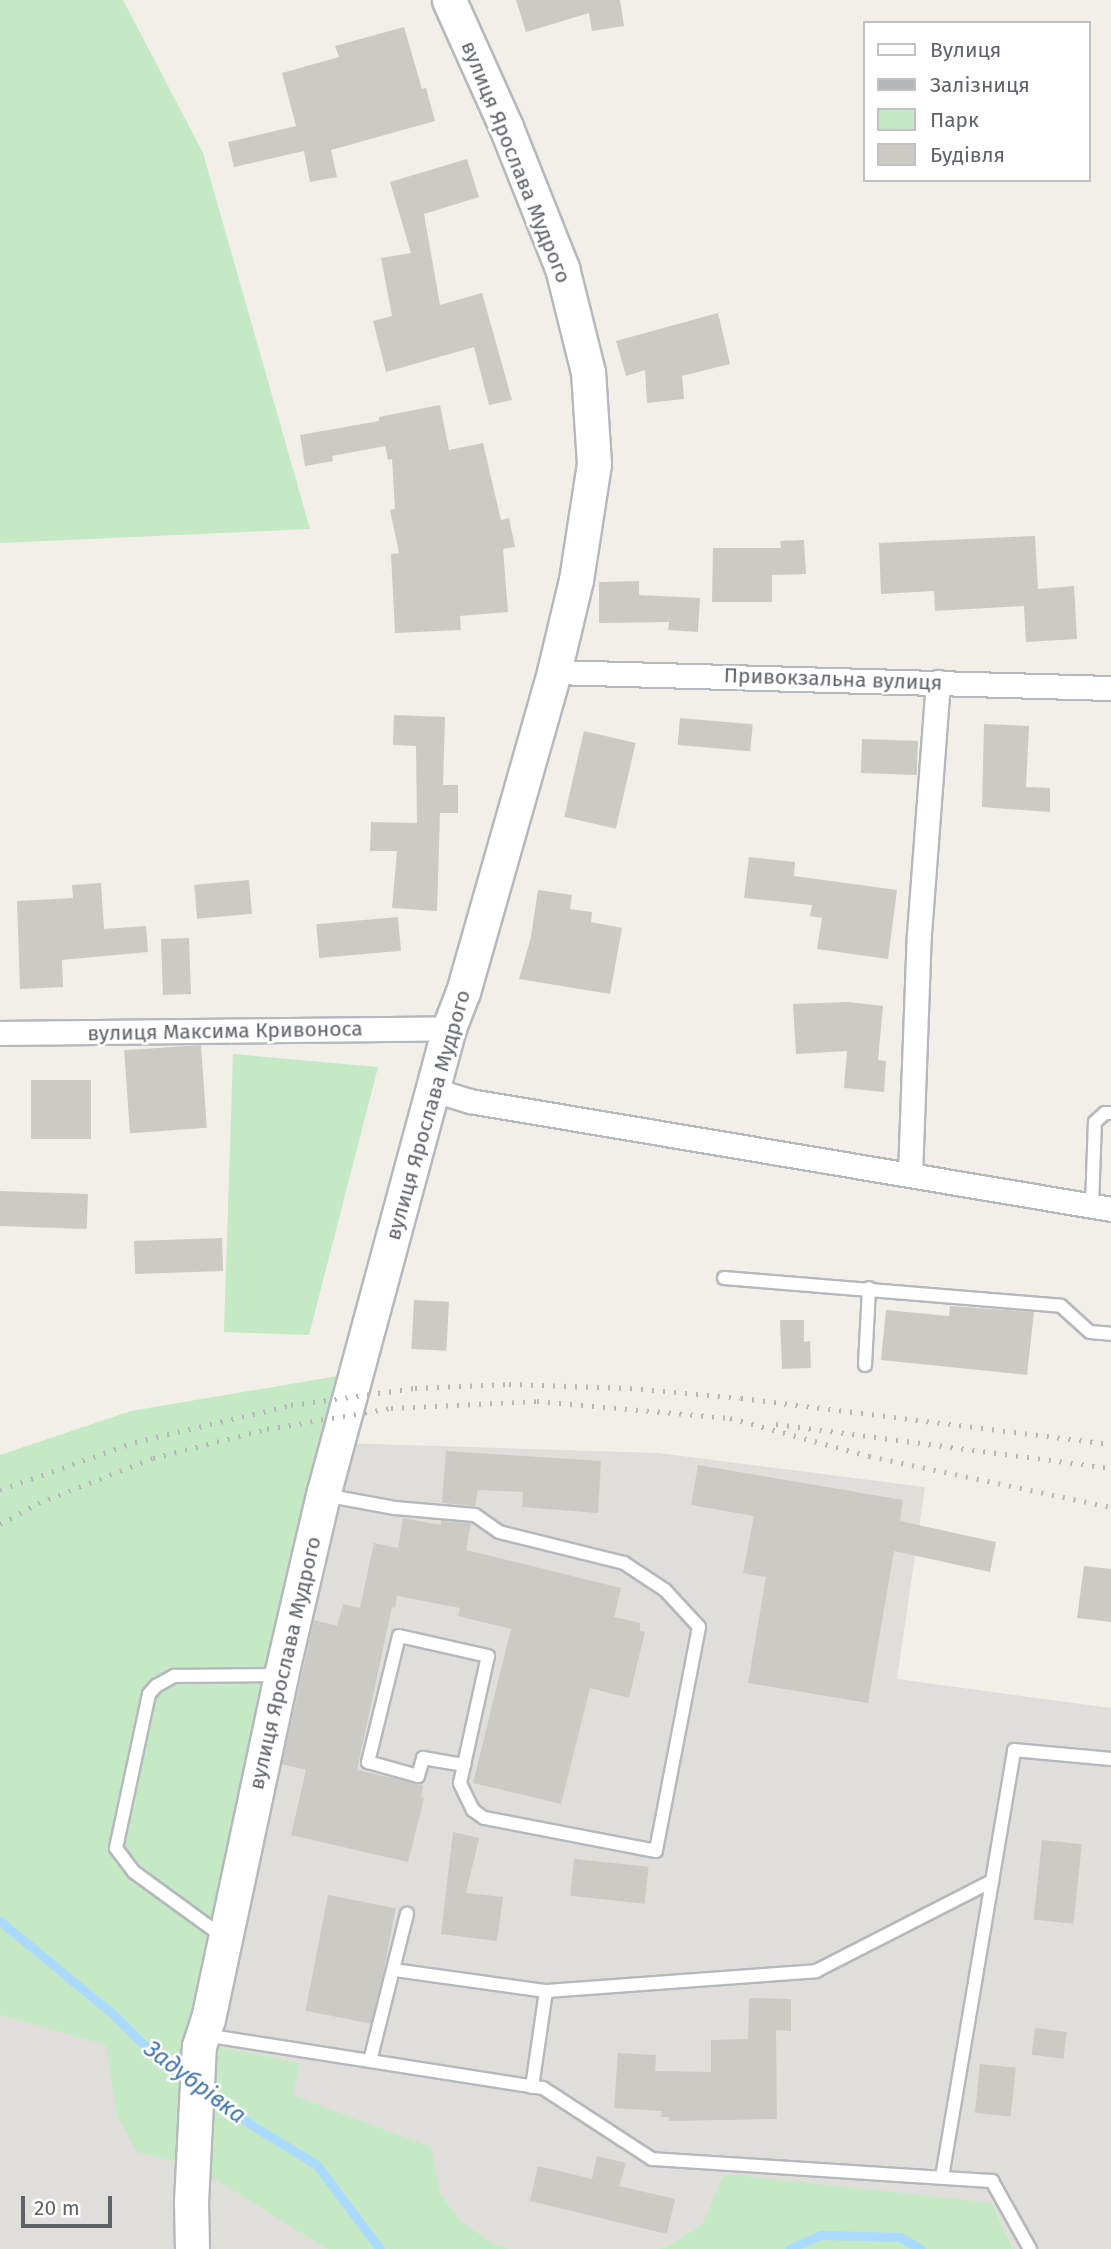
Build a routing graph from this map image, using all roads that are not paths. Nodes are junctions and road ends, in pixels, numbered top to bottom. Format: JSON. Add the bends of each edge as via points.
{"nodes":[{"id":1,"x":449,"y":0,"type":"edge"},
{"id":2,"x":554,"y":672,"type":"junction"},
{"id":3,"x":938,"y":682,"type":"junction"},
{"id":4,"x":1111,"y":688,"type":"edge"},
{"id":5,"x":449,"y":1028,"type":"junction"},
{"id":6,"x":0,"y":1033,"type":"edge"},
{"id":7,"x":434,"y":1090,"type":"junction"},
{"id":8,"x":1111,"y":1113,"type":"edge"},
{"id":9,"x":911,"y":1175,"type":"junction"},
{"id":10,"x":1102,"y":1207,"type":"edge"},
{"id":11,"x":723,"y":1278,"type":"dead end"},
{"id":12,"x":869,"y":1288,"type":"junction"},
{"id":13,"x":1111,"y":1334,"type":"edge"},
{"id":14,"x":865,"y":1365,"type":"dead end"},
{"id":15,"x":323,"y":1495,"type":"junction"},
{"id":16,"x":281,"y":1675,"type":"junction"},
{"id":17,"x":1111,"y":1759,"type":"edge"},
{"id":18,"x":464,"y":1765,"type":"junction"},
{"id":19,"x":992,"y":1881,"type":"junction"},
{"id":20,"x":407,"y":1914,"type":"dead end"},
{"id":21,"x":225,"y":1939,"type":"junction"},
{"id":22,"x":394,"y":1970,"type":"junction"},
{"id":23,"x":546,"y":1991,"type":"junction"},
{"id":24,"x":204,"y":2032,"type":"junction"},
{"id":25,"x":370,"y":2061,"type":"junction"},
{"id":26,"x":532,"y":2087,"type":"junction"},
{"id":27,"x":942,"y":2177,"type":"junction"},
{"id":28,"x":192,"y":2249,"type":"edge"},
{"id":29,"x":1030,"y":2249,"type":"edge"}],
"edges":[{"from":1,"to":2,"type":"main road","name":"вулиця Ярослава Мудрого","via":[[562,268],[587,372],[594,464],[576,580]]},
{"from":2,"to":3,"type":"street","name":"Привокзальна вулиця"},
{"from":2,"to":5,"type":"main road","name":"вулиця Ярослава Мудрого"},
{"from":3,"to":4,"type":"street","name":"Привокзальна вулиця"},
{"from":3,"to":9,"type":"street","via":[[919,934]]},
{"from":5,"to":6,"type":"street","name":"вулиця Максима Кривоноса"},
{"from":5,"to":7,"type":"main road","name":"вулиця Ярослава Мудрого"},
{"from":7,"to":9,"type":"street","via":[[470,1101]]},
{"from":7,"to":15,"type":"main road","name":"вулиця Ярослава Мудрого"},
{"from":8,"to":10,"type":"lane","via":[[1095,1122]]},
{"from":9,"to":10,"type":"street"},
{"from":11,"to":12,"type":"lane"},
{"from":12,"to":13,"type":"lane","via":[[1061,1306],[1090,1332]]},
{"from":12,"to":14,"type":"lane"},
{"from":15,"to":16,"type":"main road","name":"вулиця Ярослава Мудрого"},
{"from":15,"to":18,"type":"lane","via":[[475,1515],[499,1532],[624,1563],[665,1590],[699,1627],[656,1851],[484,1818],[473,1810],[460,1783]]},
{"from":16,"to":21,"type":"main road","name":"вулиця Ярослава Мудрого"},
{"from":16,"to":21,"type":"lane","via":[[174,1676],[156,1686],[149,1695],[116,1848],[134,1872]]},
{"from":17,"to":19,"type":"lane","via":[[1014,1750]]},
{"from":18,"to":18,"type":"lane","via":[[423,1758],[418,1776],[369,1762],[399,1636],[488,1656]]},
{"from":19,"to":23,"type":"lane","via":[[816,1970]]},
{"from":19,"to":27,"type":"lane"},
{"from":20,"to":22,"type":"lane"},
{"from":21,"to":24,"type":"main road","name":"вулиця Ярослава Мудрого"},
{"from":22,"to":23,"type":"lane"},
{"from":22,"to":25,"type":"lane"},
{"from":23,"to":26,"type":"lane"},
{"from":24,"to":25,"type":"lane"},
{"from":24,"to":28,"type":"main road","name":"вулиця Ярослава Мудрого","via":[[191,2202]]},
{"from":25,"to":26,"type":"lane"},
{"from":26,"to":27,"type":"lane","via":[[542,2088],[652,2159]]},
{"from":27,"to":29,"type":"lane","via":[[992,2181]]}]}
